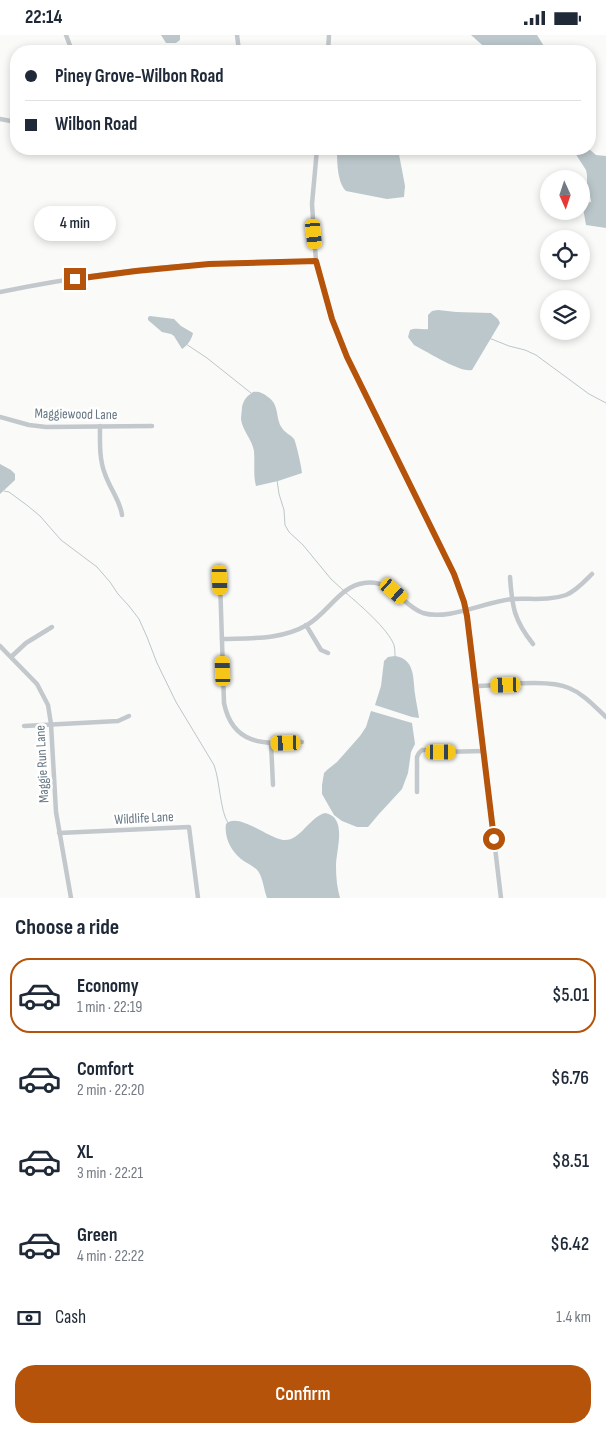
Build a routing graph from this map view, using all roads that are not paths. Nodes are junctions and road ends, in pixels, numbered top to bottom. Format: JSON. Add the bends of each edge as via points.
{"nodes":[{"id":1,"x":316,"y":155,"type":"edge"},
{"id":2,"x":316,"y":261,"type":"junction"},
{"id":3,"x":0,"y":292,"type":"edge"},
{"id":4,"x":0,"y":417,"type":"edge"},
{"id":5,"x":152,"y":425,"type":"dead end"},
{"id":6,"x":100,"y":426,"type":"junction"},
{"id":7,"x":122,"y":515,"type":"dead end"},
{"id":8,"x":592,"y":574,"type":"dead end"},
{"id":9,"x":510,"y":577,"type":"dead end"},
{"id":10,"x":220,"y":580,"type":"dead end"},
{"id":11,"x":512,"y":599,"type":"junction"},
{"id":12,"x":466,"y":609,"type":"junction"},
{"id":13,"x":306,"y":625,"type":"junction"},
{"id":14,"x":52,"y":627,"type":"dead end"},
{"id":15,"x":222,"y":639,"type":"junction"},
{"id":16,"x":533,"y":643,"type":"dead end"},
{"id":17,"x":0,"y":646,"type":"edge"},
{"id":18,"x":328,"y":653,"type":"dead end"},
{"id":19,"x":11,"y":657,"type":"junction"},
{"id":20,"x":476,"y":686,"type":"junction"},
{"id":21,"x":129,"y":716,"type":"dead end"},
{"id":22,"x":606,"y":717,"type":"edge"},
{"id":23,"x":51,"y":725,"type":"junction"},
{"id":24,"x":24,"y":726,"type":"dead end"},
{"id":25,"x":302,"y":742,"type":"dead end"},
{"id":26,"x":271,"y":743,"type":"junction"},
{"id":27,"x":484,"y":751,"type":"junction"},
{"id":28,"x":273,"y":785,"type":"dead end"},
{"id":29,"x":417,"y":792,"type":"dead end"},
{"id":30,"x":59,"y":833,"type":"junction"},
{"id":31,"x":71,"y":898,"type":"edge"},
{"id":32,"x":198,"y":898,"type":"edge"},
{"id":33,"x":501,"y":898,"type":"edge"}],
"edges":[{"from":1,"to":2,"type":"street","via":[[312,204]]},
{"from":2,"to":3,"type":"street","via":[[173,267]]},
{"from":2,"to":12,"type":"street","via":[[332,319],[347,357],[454,574]]},
{"from":4,"to":6,"type":"street","name":"Maggiewood Lane","via":[[38,426]]},
{"from":5,"to":6,"type":"street","name":"Maggiewood Lane"},
{"from":6,"to":7,"type":"street","via":[[102,464],[121,505]]},
{"from":8,"to":11,"type":"street","via":[[566,595]]},
{"from":9,"to":11,"type":"street"},
{"from":10,"to":15,"type":"street"},
{"from":11,"to":12,"type":"street"},
{"from":11,"to":16,"type":"street","via":[[522,630]]},
{"from":12,"to":13,"type":"street","via":[[443,614],[424,613],[388,587],[366,582],[348,588]]},
{"from":12,"to":20,"type":"street"},
{"from":13,"to":15,"type":"street","via":[[275,637]]},
{"from":13,"to":18,"type":"street","via":[[321,650]]},
{"from":14,"to":19,"type":"street"},
{"from":15,"to":26,"type":"street","via":[[227,716],[246,737]]},
{"from":17,"to":19,"type":"street","name":"Maggie Run Lane"},
{"from":19,"to":23,"type":"street","name":"Maggie Run Lane","via":[[41,690],[48,705]]},
{"from":20,"to":22,"type":"street","via":[[561,686],[580,694]]},
{"from":20,"to":27,"type":"street"},
{"from":21,"to":23,"type":"street","via":[[118,721]]},
{"from":23,"to":24,"type":"street"},
{"from":23,"to":30,"type":"street","name":"Maggie Run Lane"},
{"from":25,"to":26,"type":"street"},
{"from":26,"to":28,"type":"street"},
{"from":27,"to":29,"type":"street","via":[[422,750],[417,757]]},
{"from":27,"to":33,"type":"street"},
{"from":30,"to":31,"type":"street","name":"Maggie Run Lane"},
{"from":30,"to":32,"type":"street","name":"Wildlife Lane","via":[[189,827]]}]}
